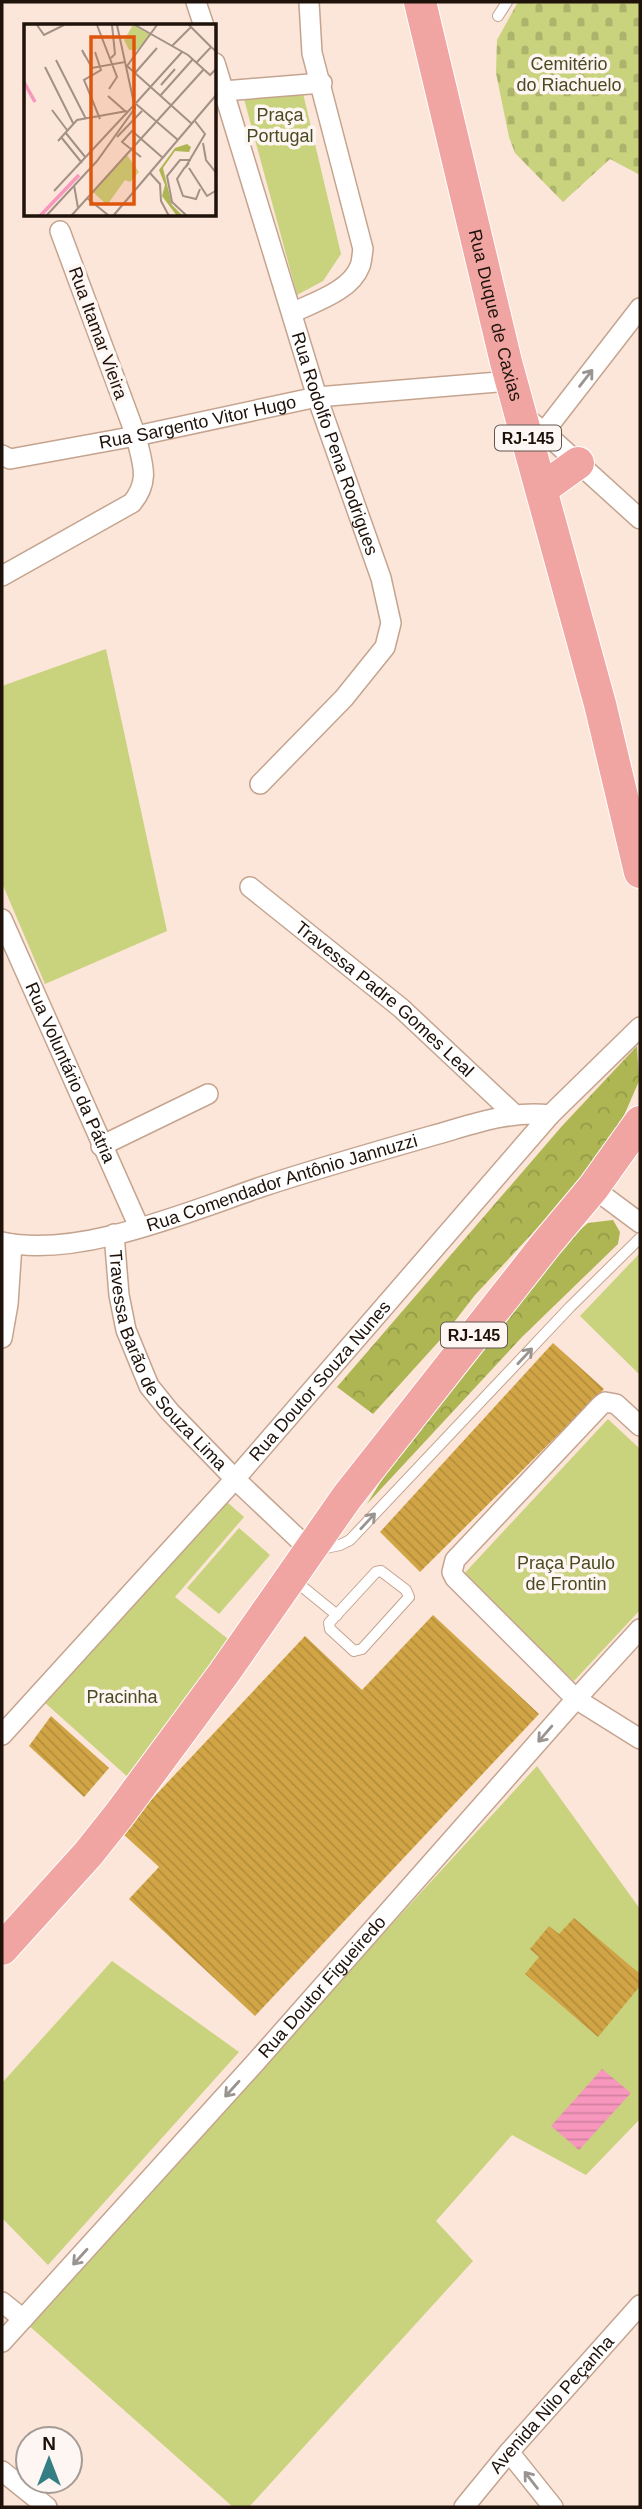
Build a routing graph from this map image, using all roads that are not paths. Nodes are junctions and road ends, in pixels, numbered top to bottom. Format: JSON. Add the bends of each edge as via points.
{"nodes":[{"id":1,"x":196,"y":2,"type":"edge"},
{"id":2,"x":309,"y":2,"type":"edge"},
{"id":3,"x":420,"y":2,"type":"edge"},
{"id":4,"x":507,"y":2,"type":"edge"},
{"id":5,"x":498,"y":16,"type":"dead end"},
{"id":6,"x":203,"y":24,"type":"edge"},
{"id":7,"x":217,"y":69,"type":"edge"},
{"id":8,"x":322,"y":83,"type":"junction"},
{"id":9,"x":224,"y":91,"type":"junction"},
{"id":10,"x":60,"y":230,"type":"dead end"},
{"id":11,"x":640,"y":308,"type":"edge"},
{"id":12,"x":292,"y":313,"type":"junction"},
{"id":13,"x":511,"y":381,"type":"junction"},
{"id":14,"x":317,"y":397,"type":"junction"},
{"id":15,"x":533,"y":423,"type":"junction"},
{"id":16,"x":136,"y":436,"type":"junction"},
{"id":17,"x":6,"y":457,"type":"edge"},
{"id":18,"x":578,"y":463,"type":"junction"},
{"id":19,"x":542,"y":489,"type":"junction"},
{"id":20,"x":640,"y":519,"type":"edge"},
{"id":21,"x":2,"y":576,"type":"edge"},
{"id":22,"x":260,"y":785,"type":"dead end"},
{"id":23,"x":640,"y":872,"type":"edge"},
{"id":24,"x":250,"y":887,"type":"dead end"},
{"id":25,"x":2,"y":919,"type":"edge"},
{"id":26,"x":640,"y":1027,"type":"edge"},
{"id":27,"x":208,"y":1094,"type":"dead end"},
{"id":28,"x":514,"y":1114,"type":"junction"},
{"id":29,"x":550,"y":1115,"type":"junction"},
{"id":30,"x":640,"y":1122,"type":"edge"},
{"id":31,"x":101,"y":1146,"type":"junction"},
{"id":32,"x":593,"y":1188,"type":"junction"},
{"id":33,"x":640,"y":1223,"type":"edge"},
{"id":34,"x":139,"y":1227,"type":"junction"},
{"id":35,"x":114,"y":1234,"type":"junction"},
{"id":36,"x":640,"y":1238,"type":"edge"},
{"id":37,"x":7,"y":1243,"type":"edge"},
{"id":38,"x":2,"y":1338,"type":"edge"},
{"id":39,"x":640,"y":1426,"type":"edge"},
{"id":40,"x":235,"y":1479,"type":"junction"},
{"id":41,"x":310,"y":1550,"type":"junction"},
{"id":42,"x":292,"y":1578,"type":"junction"},
{"id":43,"x":337,"y":1615,"type":"junction"},
{"id":44,"x":640,"y":1629,"type":"edge"},
{"id":45,"x":576,"y":1699,"type":"junction"},
{"id":46,"x":2,"y":1735,"type":"edge"},
{"id":47,"x":640,"y":1739,"type":"edge"},
{"id":48,"x":2,"y":1949,"type":"edge"},
{"id":49,"x":2,"y":2302,"type":"edge"},
{"id":50,"x":640,"y":2305,"type":"edge"},
{"id":51,"x":23,"y":2319,"type":"junction"},
{"id":52,"x":2,"y":2342,"type":"edge"},
{"id":53,"x":509,"y":2452,"type":"junction"},
{"id":54,"x":2,"y":2471,"type":"edge"},
{"id":55,"x":47,"y":2507,"type":"edge"},
{"id":56,"x":464,"y":2507,"type":"edge"},
{"id":57,"x":553,"y":2507,"type":"edge"}],
"edges":[{"from":1,"to":6,"type":"street"},
{"from":2,"to":8,"type":"street","via":[[312,53]]},
{"from":3,"to":13,"type":"main road","name":"Rua Duque de Caxias","number":"RJ-145"},
{"from":4,"to":5,"type":"lane"},
{"from":7,"to":9,"type":"street","name":"Rua Rodolfo Pena Rodrigues"},
{"from":8,"to":9,"type":"street"},
{"from":8,"to":12,"type":"street","via":[[363,249],[352,279]]},
{"from":9,"to":12,"type":"street","name":"Rua Rodolfo Pena Rodrigues"},
{"from":10,"to":16,"type":"street","name":"Rua Itamar Vieira"},
{"from":15,"to":11,"type":"street","one_way":true},
{"from":12,"to":14,"type":"street","name":"Rua Rodolfo Pena Rodrigues"},
{"from":13,"to":14,"type":"street","name":"Rua Sargento Vitor Hugo"},
{"from":13,"to":15,"type":"main road","name":"Rua Duque de Caxias","number":"RJ-145"},
{"from":14,"to":16,"type":"street","name":"Rua Sargento Vitor Hugo"},
{"from":14,"to":22,"type":"street","name":"Rua Rodolfo Pena Rodrigues","via":[[381,578],[391,623],[389,638],[344,698]]},
{"from":15,"to":18,"type":"street"},
{"from":15,"to":19,"type":"main road","name":"Rua Duque de Caxias","number":"RJ-145"},
{"from":16,"to":17,"type":"street","name":"Rua Sargento Vitor Hugo"},
{"from":16,"to":21,"type":"street","name":"Rua Itamar Vieira","via":[[144,483],[132,503]]},
{"from":18,"to":19,"type":"main road"},
{"from":18,"to":20,"type":"street"},
{"from":19,"to":23,"type":"main road","name":"Rua Duque de Caxias","number":"RJ-145"},
{"from":24,"to":28,"type":"street","name":"Travessa Padre Gomes Leal","via":[[401,1009]]},
{"from":25,"to":31,"type":"street","name":"Rua Voluntário da Pátria"},
{"from":26,"to":29,"type":"street","name":"Rua Doutor Souza Nunes"},
{"from":27,"to":31,"type":"street"},
{"from":28,"to":29,"type":"street","name":"Rua Comendador Antônio Jannuzzi"},
{"from":28,"to":34,"type":"street","name":"Rua Comendador Antônio Jannuzzi","via":[[337,1163]]},
{"from":29,"to":40,"type":"street","name":"Rua Doutor Souza Nunes"},
{"from":30,"to":32,"type":"main road","number":"RJ-145"},
{"from":31,"to":34,"type":"street","name":"Rua Voluntário da Pátria"},
{"from":32,"to":33,"type":"street"},
{"from":32,"to":41,"type":"main road","number":"RJ-145"},
{"from":34,"to":35,"type":"street","name":"Rua Comendador Antônio Jannuzzi"},
{"from":35,"to":37,"type":"street","name":"Rua Comendador Antônio Jannuzzi","via":[[68,1243]]},
{"from":35,"to":40,"type":"street","name":"Travessa Barão de Souza Lima","via":[[118,1295],[126,1331],[149,1386]]},
{"from":41,"to":36,"type":"lane","one_way":true,"via":[[350,1540]]},
{"from":37,"to":38,"type":"street","name":"Rua Comendador Antônio Jannuzzi","via":[[8,1304]]},
{"from":39,"to":45,"type":"street","via":[[615,1404],[601,1405],[453,1566],[454,1578]]},
{"from":40,"to":41,"type":"street","name":"Travessa Barão de Souza Lima"},
{"from":40,"to":46,"type":"street","name":"Rua Doutor Souza Nunes"},
{"from":41,"to":42,"type":"main road","number":"RJ-145"},
{"from":42,"to":43,"type":"lane"},
{"from":42,"to":48,"type":"main road","number":"RJ-145","via":[[120,1815]]},
{"from":43,"to":43,"type":"lane","via":[[329,1627],[357,1652],[409,1594],[385,1571],[376,1572]]},
{"from":44,"to":45,"type":"street","name":"Rua Doutor Figueiredo"},
{"from":45,"to":47,"type":"street"},
{"from":45,"to":51,"type":"street","name":"Rua Doutor Figueiredo","one_way":true},
{"from":49,"to":51,"type":"street"},
{"from":50,"to":53,"type":"street","name":"Avenida Nilo Peçanha"},
{"from":51,"to":52,"type":"street","name":"Rua Doutor Figueiredo"},
{"from":53,"to":56,"type":"street","name":"Avenida Nilo Peçanha"},
{"from":57,"to":53,"type":"street","one_way":true},
{"from":54,"to":55,"type":"street"}]}
